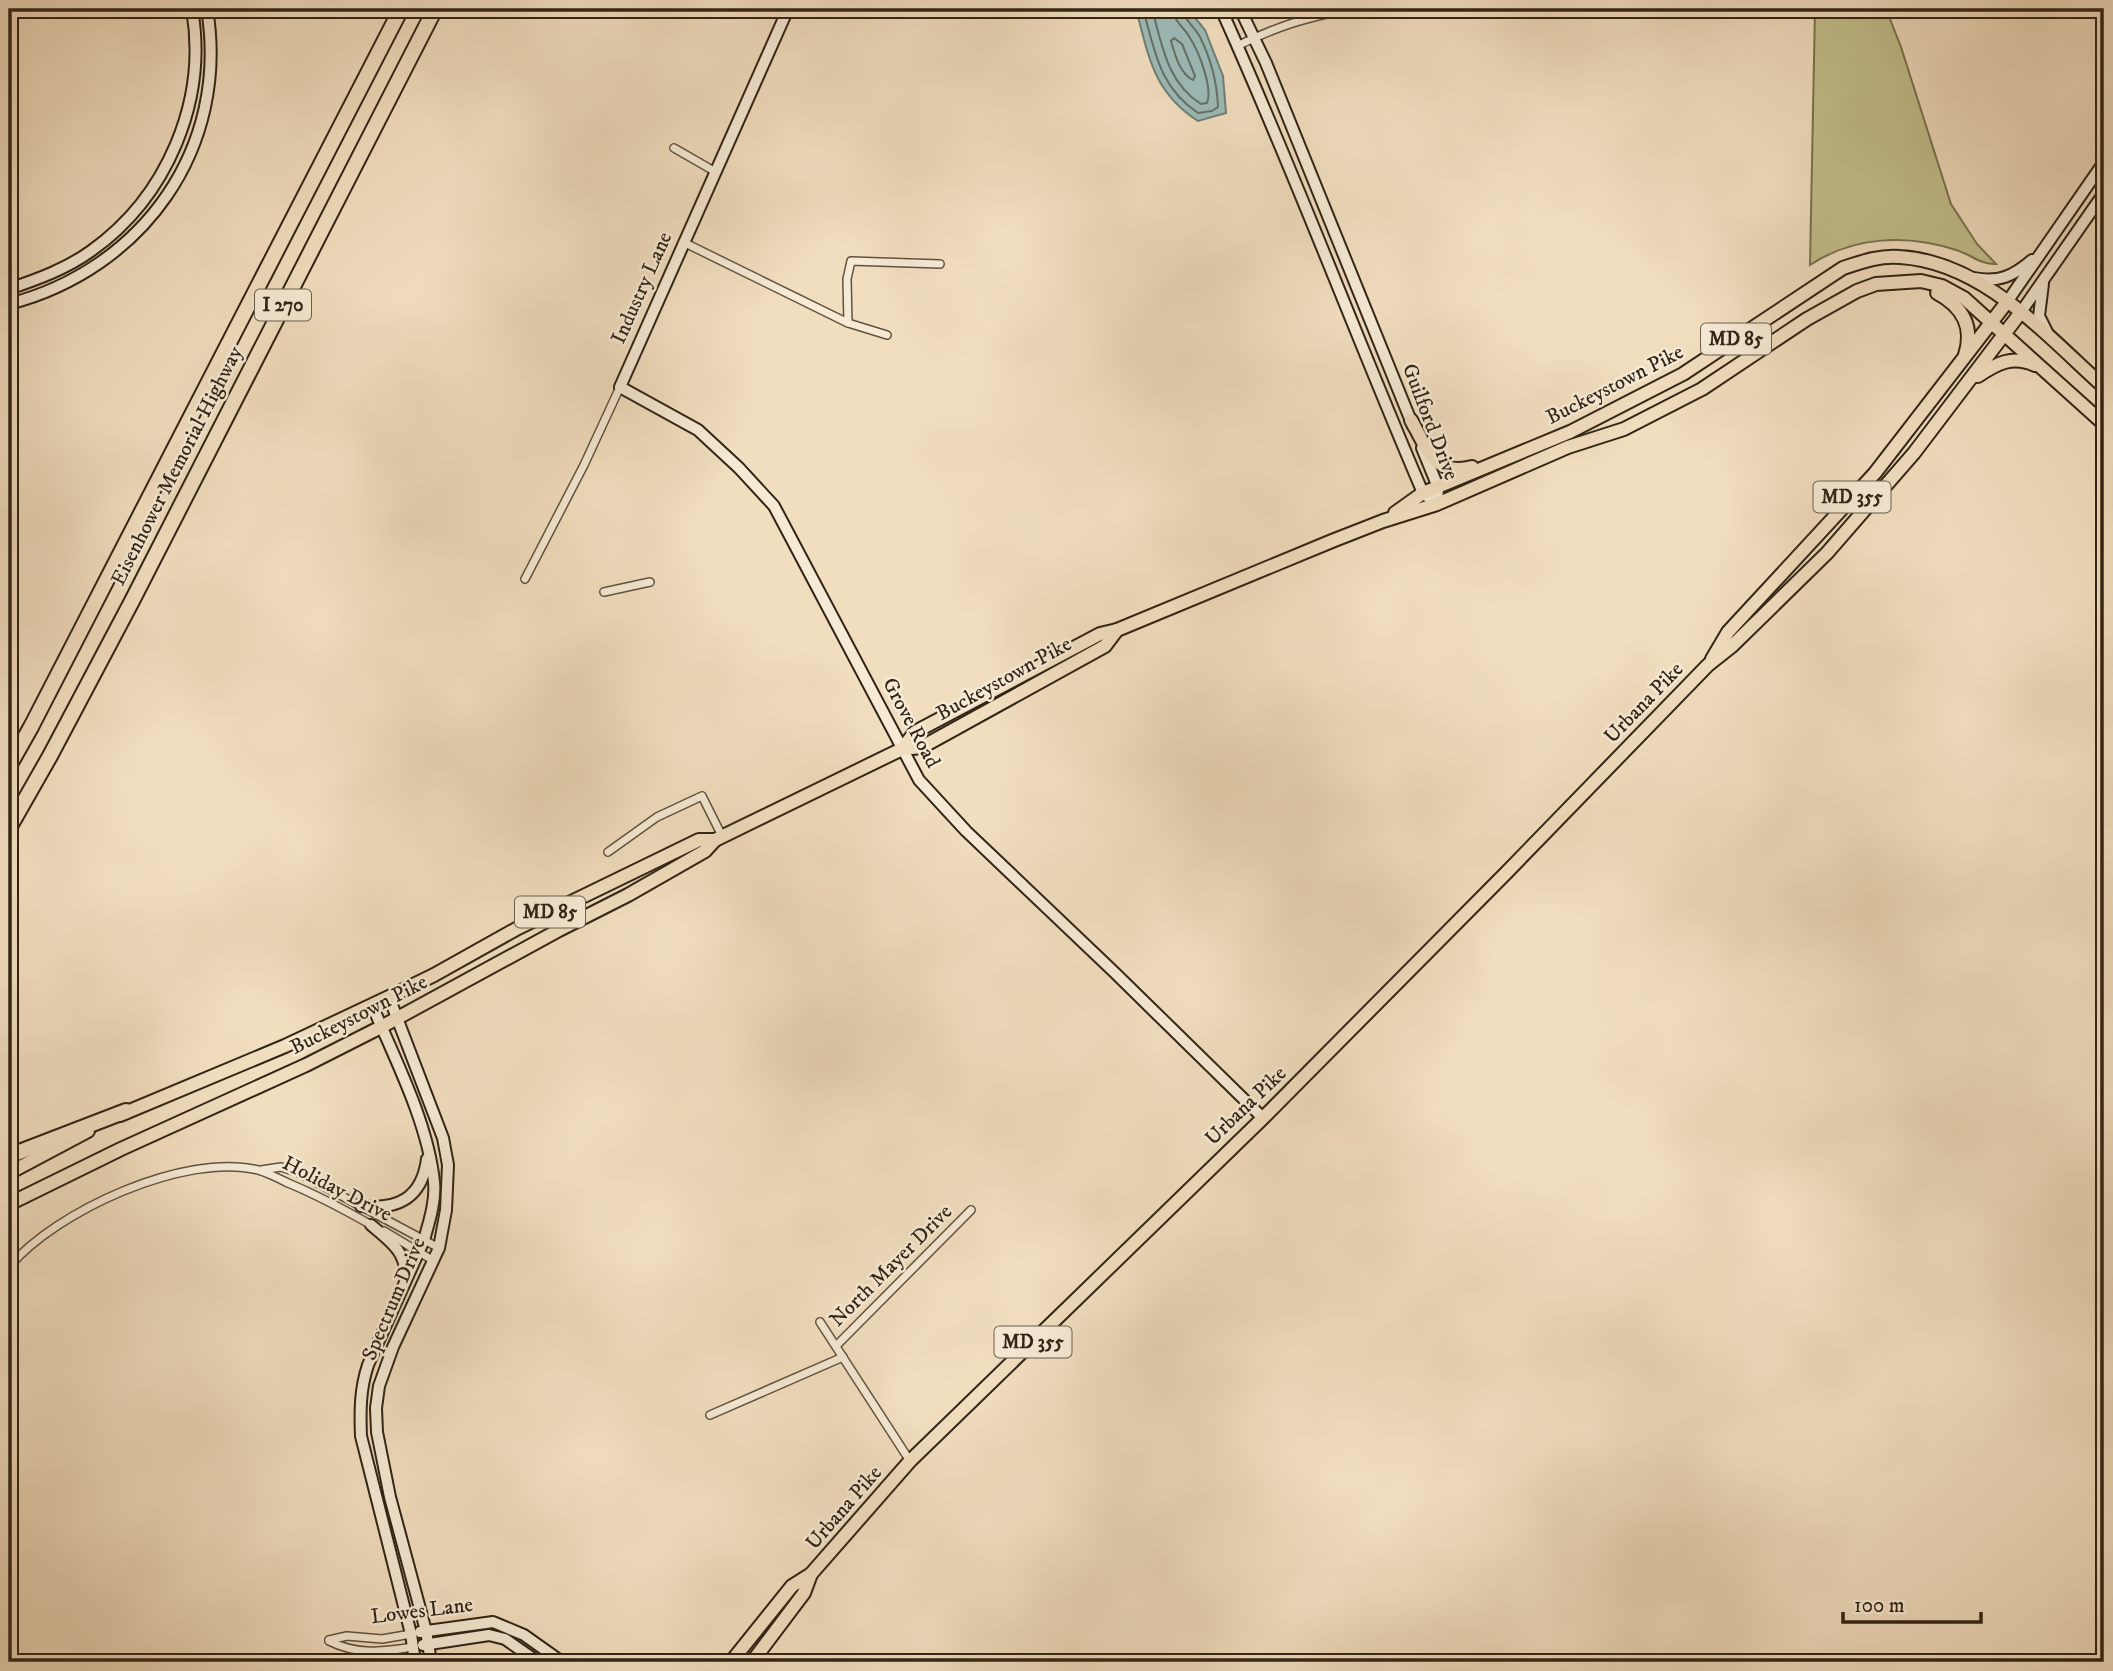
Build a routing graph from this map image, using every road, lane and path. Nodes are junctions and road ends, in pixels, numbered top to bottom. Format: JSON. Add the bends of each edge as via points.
{"nodes":[{"id":1,"x":192,"y":9,"type":"edge"},
{"id":2,"x":207,"y":9,"type":"edge"},
{"id":3,"x":401,"y":9,"type":"edge"},
{"id":4,"x":435,"y":9,"type":"edge"},
{"id":5,"x":788,"y":9,"type":"edge"},
{"id":6,"x":1221,"y":9,"type":"edge"},
{"id":7,"x":1240,"y":9,"type":"edge"},
{"id":8,"x":1351,"y":9,"type":"edge"},
{"id":9,"x":1255,"y":37,"type":"junction"},
{"id":10,"x":1237,"y":46,"type":"junction"},
{"id":11,"x":674,"y":148,"type":"dead end"},
{"id":12,"x":2104,"y":162,"type":"edge"},
{"id":13,"x":714,"y":171,"type":"junction"},
{"id":14,"x":2104,"y":193,"type":"edge"},
{"id":15,"x":683,"y":243,"type":"junction"},
{"id":16,"x":2045,"y":249,"type":"junction"},
{"id":17,"x":940,"y":264,"type":"dead end"},
{"id":18,"x":2046,"y":275,"type":"junction"},
{"id":19,"x":1969,"y":277,"type":"junction"},
{"id":20,"x":1897,"y":281,"type":"junction"},
{"id":21,"x":9,"y":289,"type":"edge"},
{"id":22,"x":2007,"y":302,"type":"junction"},
{"id":23,"x":9,"y":304,"type":"edge"},
{"id":24,"x":2021,"y":313,"type":"junction"},
{"id":25,"x":848,"y":323,"type":"junction"},
{"id":26,"x":1992,"y":324,"type":"junction"},
{"id":27,"x":887,"y":335,"type":"dead end"},
{"id":28,"x":2005,"y":335,"type":"junction"},
{"id":29,"x":2050,"y":338,"type":"junction"},
{"id":30,"x":1963,"y":362,"type":"junction"},
{"id":31,"x":2048,"y":372,"type":"junction"},
{"id":32,"x":1966,"y":384,"type":"junction"},
{"id":33,"x":620,"y":387,"type":"junction"},
{"id":34,"x":2104,"y":387,"type":"edge"},
{"id":35,"x":1411,"y":420,"type":"junction"},
{"id":36,"x":2104,"y":424,"type":"edge"},
{"id":37,"x":1506,"y":458,"type":"junction"},
{"id":38,"x":1438,"y":487,"type":"junction"},
{"id":39,"x":1423,"y":493,"type":"junction"},
{"id":40,"x":1437,"y":504,"type":"junction"},
{"id":41,"x":1383,"y":521,"type":"junction"},
{"id":42,"x":525,"y":579,"type":"dead end"},
{"id":43,"x":650,"y":582,"type":"dead end"},
{"id":44,"x":604,"y":592,"type":"dead end"},
{"id":45,"x":1708,"y":665,"type":"junction"},
{"id":46,"x":902,"y":749,"type":"junction"},
{"id":47,"x":9,"y":766,"type":"edge"},
{"id":48,"x":9,"y":828,"type":"edge"},
{"id":49,"x":719,"y":838,"type":"junction"},
{"id":50,"x":608,"y":852,"type":"dead end"},
{"id":51,"x":388,"y":997,"type":"junction"},
{"id":52,"x":372,"y":1005,"type":"junction"},
{"id":53,"x":397,"y":1018,"type":"junction"},
{"id":54,"x":381,"y":1027,"type":"junction"},
{"id":55,"x":127,"y":1111,"type":"junction"},
{"id":56,"x":1262,"y":1118,"type":"junction"},
{"id":57,"x":428,"y":1153,"type":"junction"},
{"id":58,"x":9,"y":1156,"type":"edge"},
{"id":59,"x":260,"y":1170,"type":"junction"},
{"id":60,"x":9,"y":1173,"type":"edge"},
{"id":61,"x":9,"y":1203,"type":"edge"},
{"id":62,"x":361,"y":1206,"type":"junction"},
{"id":63,"x":971,"y":1210,"type":"dead end"},
{"id":64,"x":371,"y":1224,"type":"junction"},
{"id":65,"x":421,"y":1246,"type":"junction"},
{"id":66,"x":439,"y":1248,"type":"junction"},
{"id":67,"x":434,"y":1261,"type":"junction"},
{"id":68,"x":9,"y":1267,"type":"edge"},
{"id":69,"x":404,"y":1283,"type":"junction"},
{"id":70,"x":820,"y":1322,"type":"dead end"},
{"id":71,"x":835,"y":1346,"type":"junction"},
{"id":72,"x":843,"y":1357,"type":"junction"},
{"id":73,"x":710,"y":1415,"type":"dead end"},
{"id":74,"x":911,"y":1461,"type":"junction"},
{"id":75,"x":811,"y":1574,"type":"junction"},
{"id":76,"x":426,"y":1631,"type":"junction"},
{"id":77,"x":411,"y":1634,"type":"junction"},
{"id":78,"x":429,"y":1644,"type":"junction"},
{"id":79,"x":413,"y":1647,"type":"junction"},
{"id":80,"x":415,"y":1662,"type":"edge"},
{"id":81,"x":431,"y":1662,"type":"edge"},
{"id":82,"x":538,"y":1662,"type":"edge"},
{"id":83,"x":562,"y":1662,"type":"edge"},
{"id":84,"x":730,"y":1662,"type":"edge"},
{"id":85,"x":752,"y":1662,"type":"edge"}],
"edges":[{"from":1,"to":21,"type":"main road","via":[[196,27],[193,91],[185,122],[157,182],[139,209],[89,253],[52,274]]},
{"from":2,"to":23,"type":"main road","via":[[211,64],[207,97],[195,144],[176,183],[126,244],[92,270]]},
{"from":3,"to":47,"type":"highway","name":"Eisenhower Memorial Highway","number":"I 270"},
{"from":4,"to":48,"type":"highway","name":"Eisenhower Memorial Highway","number":"I 270","via":[[132,601]]},
{"from":5,"to":13,"type":"main road","name":"Industry Lane"},
{"from":6,"to":10,"type":"main road","name":"Guilford Drive"},
{"from":7,"to":9,"type":"main road","name":"Guilford Drive"},
{"from":8,"to":9,"type":"street","via":[[1309,16]]},
{"from":9,"to":10,"type":"street"},
{"from":9,"to":35,"type":"main road","name":"Guilford Drive"},
{"from":10,"to":39,"type":"main road","name":"Guilford Drive"},
{"from":11,"to":13,"type":"street"},
{"from":12,"to":16,"type":"main road","number":"MD 355"},
{"from":13,"to":15,"type":"main road","name":"Industry Lane"},
{"from":14,"to":18,"type":"main road","number":"MD 355"},
{"from":15,"to":25,"type":"street"},
{"from":15,"to":33,"type":"main road","name":"Industry Lane"},
{"from":16,"to":19,"type":"main road","via":[[2012,276],[1988,281]]},
{"from":16,"to":22,"type":"main road","number":"MD 355"},
{"from":17,"to":25,"type":"street","via":[[851,261]]},
{"from":18,"to":24,"type":"main road","number":"MD 355"},
{"from":18,"to":29,"type":"main road","via":[[2039,316]]},
{"from":19,"to":22,"type":"main road","name":"Buckeystown Pike","number":"MD 85"},
{"from":19,"to":37,"type":"main road","name":"Buckeystown Pike","number":"MD 85","via":[[1928,260],[1898,256],[1843,268],[1682,374],[1570,432]]},
{"from":20,"to":26,"type":"main road","name":"Buckeystown Pike","number":"MD 85","via":[[1942,286],[1964,298]]},
{"from":20,"to":30,"type":"main road","via":[[1923,286],[1950,300],[1970,334]]},
{"from":20,"to":40,"type":"main road","name":"Buckeystown Pike","number":"MD 85","via":[[1876,284],[1836,301],[1702,389],[1624,429],[1568,447]]},
{"from":22,"to":24,"type":"main road","name":"Buckeystown Pike","number":"MD 85"},
{"from":22,"to":26,"type":"main road","name":"Urbana Pike","number":"MD 355"},
{"from":24,"to":28,"type":"main road","name":"Urbana Pike","number":"MD 355"},
{"from":24,"to":29,"type":"main road","name":"Buckeystown Pike","number":"MD 85"},
{"from":25,"to":27,"type":"street"},
{"from":26,"to":28,"type":"main road","name":"Buckeystown Pike","number":"MD 85"},
{"from":26,"to":30,"type":"main road","name":"Urbana Pike","number":"MD 355"},
{"from":28,"to":31,"type":"main road","name":"Buckeystown Pike","number":"MD 85"},
{"from":28,"to":32,"type":"main road","name":"Urbana Pike","number":"MD 355"},
{"from":29,"to":34,"type":"main road","name":"Buckeystown Pike","number":"MD 85"},
{"from":30,"to":45,"type":"main road","name":"Urbana Pike","number":"MD 355","via":[[1875,472],[1728,632]]},
{"from":31,"to":32,"type":"main road","via":[[2025,361],[2006,361]]},
{"from":31,"to":36,"type":"main road","name":"Buckeystown Pike","number":"MD 85"},
{"from":32,"to":45,"type":"main road","name":"Urbana Pike","number":"MD 355","via":[[1914,453],[1826,553]]},
{"from":33,"to":42,"type":"street","name":"Industry Lane"},
{"from":33,"to":46,"type":"main road","name":"Grove Road","via":[[698,429],[774,506]]},
{"from":35,"to":37,"type":"main road","via":[[1442,467],[1461,470]]},
{"from":35,"to":38,"type":"main road","name":"Guilford Drive"},
{"from":37,"to":38,"type":"main road","name":"Buckeystown Pike","number":"MD 85"},
{"from":38,"to":39,"type":"main road","name":"Buckeystown Pike","number":"MD 85"},
{"from":38,"to":40,"type":"main road","name":"Guilford Drive"},
{"from":39,"to":40,"type":"main road","name":"Guilford Drive"},
{"from":39,"to":41,"type":"main road","name":"Buckeystown Pike","number":"MD 85"},
{"from":40,"to":41,"type":"main road","name":"Buckeystown Pike","number":"MD 85"},
{"from":41,"to":46,"type":"main road","name":"Buckeystown Pike","number":"MD 85","via":[[1117,630],[1105,646],[922,747]]},
{"from":43,"to":44,"type":"street"},
{"from":45,"to":56,"type":"main road","name":"Urbana Pike","number":"MD 355"},
{"from":46,"to":49,"type":"main road","name":"Buckeystown Pike","number":"MD 85"},
{"from":46,"to":56,"type":"main road","name":"Grove Road","via":[[919,780],[961,826]]},
{"from":49,"to":50,"type":"street","via":[[702,796],[657,817]]},
{"from":49,"to":51,"type":"main road","name":"Buckeystown Pike","number":"MD 85","via":[[699,840]]},
{"from":49,"to":53,"type":"main road","name":"Buckeystown Pike","number":"MD 85","via":[[705,851],[628,895]]},
{"from":51,"to":52,"type":"main road","name":"Buckeystown Pike","number":"MD 85"},
{"from":51,"to":53,"type":"main road","name":"Spectrum Drive"},
{"from":52,"to":54,"type":"main road","name":"Spectrum Drive"},
{"from":52,"to":55,"type":"main road","name":"Buckeystown Pike","number":"MD 85"},
{"from":53,"to":54,"type":"main road","name":"Buckeystown Pike","number":"MD 85"},
{"from":53,"to":66,"type":"main road","name":"Spectrum Drive","via":[[443,1138],[448,1166]]},
{"from":54,"to":57,"type":"main road","name":"Spectrum Drive"},
{"from":54,"to":61,"type":"main road","name":"Buckeystown Pike","number":"MD 85"},
{"from":55,"to":58,"type":"highway"},
{"from":55,"to":60,"type":"main road","name":"Buckeystown Pike","number":"MD 85"},
{"from":56,"to":74,"type":"main road","name":"Urbana Pike","number":"MD 355"},
{"from":57,"to":62,"type":"main road","via":[[426,1170],[412,1196],[386,1206]]},
{"from":57,"to":65,"type":"main road","name":"Spectrum Drive","via":[[434,1185]]},
{"from":59,"to":62,"type":"street","name":"Holiday Drive","via":[[281,1167],[297,1172]]},
{"from":59,"to":64,"type":"street","name":"Holiday Drive"},
{"from":59,"to":68,"type":"street","name":"Holiday Drive","via":[[202,1168],[132,1188],[49,1230]]},
{"from":62,"to":65,"type":"street","name":"Holiday Drive"},
{"from":63,"to":71,"type":"street","name":"North Mayer Drive"},
{"from":64,"to":65,"type":"street","name":"Holiday Drive"},
{"from":64,"to":69,"type":"main road","via":[[404,1259]]},
{"from":65,"to":66,"type":"street","name":"Holiday Drive"},
{"from":65,"to":67,"type":"street","name":"Holiday Drive"},
{"from":65,"to":69,"type":"main road","name":"Spectrum Drive"},
{"from":66,"to":67,"type":"main road","name":"Spectrum Drive"},
{"from":67,"to":76,"type":"main road","name":"Spectrum Drive","via":[[393,1347],[376,1408],[390,1497]]},
{"from":69,"to":77,"type":"main road","name":"Spectrum Drive","via":[[368,1365],[360,1404],[361,1436]]},
{"from":70,"to":71,"type":"street"},
{"from":71,"to":72,"type":"street"},
{"from":72,"to":73,"type":"street"},
{"from":72,"to":74,"type":"street"},
{"from":74,"to":75,"type":"main road","name":"Urbana Pike","number":"MD 355"},
{"from":75,"to":84,"type":"main road","name":"Urbana Pike","number":"MD 355","via":[[792,1586]]},
{"from":75,"to":85,"type":"main road","name":"Urbana Pike","number":"MD 355","via":[[804,1593]]},
{"from":76,"to":77,"type":"main road","name":"Lowes Lane"},
{"from":76,"to":78,"type":"main road","name":"Spectrum Drive"},
{"from":76,"to":83,"type":"main road","name":"Lowes Lane","via":[[498,1623]]},
{"from":77,"to":79,"type":"main road","name":"Spectrum Drive"},
{"from":77,"to":79,"type":"street","name":"Lowes Lane","via":[[328,1641],[367,1652]]},
{"from":78,"to":79,"type":"main road","name":"Lowes Lane"},
{"from":78,"to":81,"type":"main road","name":"Spectrum Drive"},
{"from":78,"to":82,"type":"main road","name":"Lowes Lane","via":[[489,1635],[505,1639]]},
{"from":79,"to":80,"type":"main road","name":"Spectrum Drive"}]}
